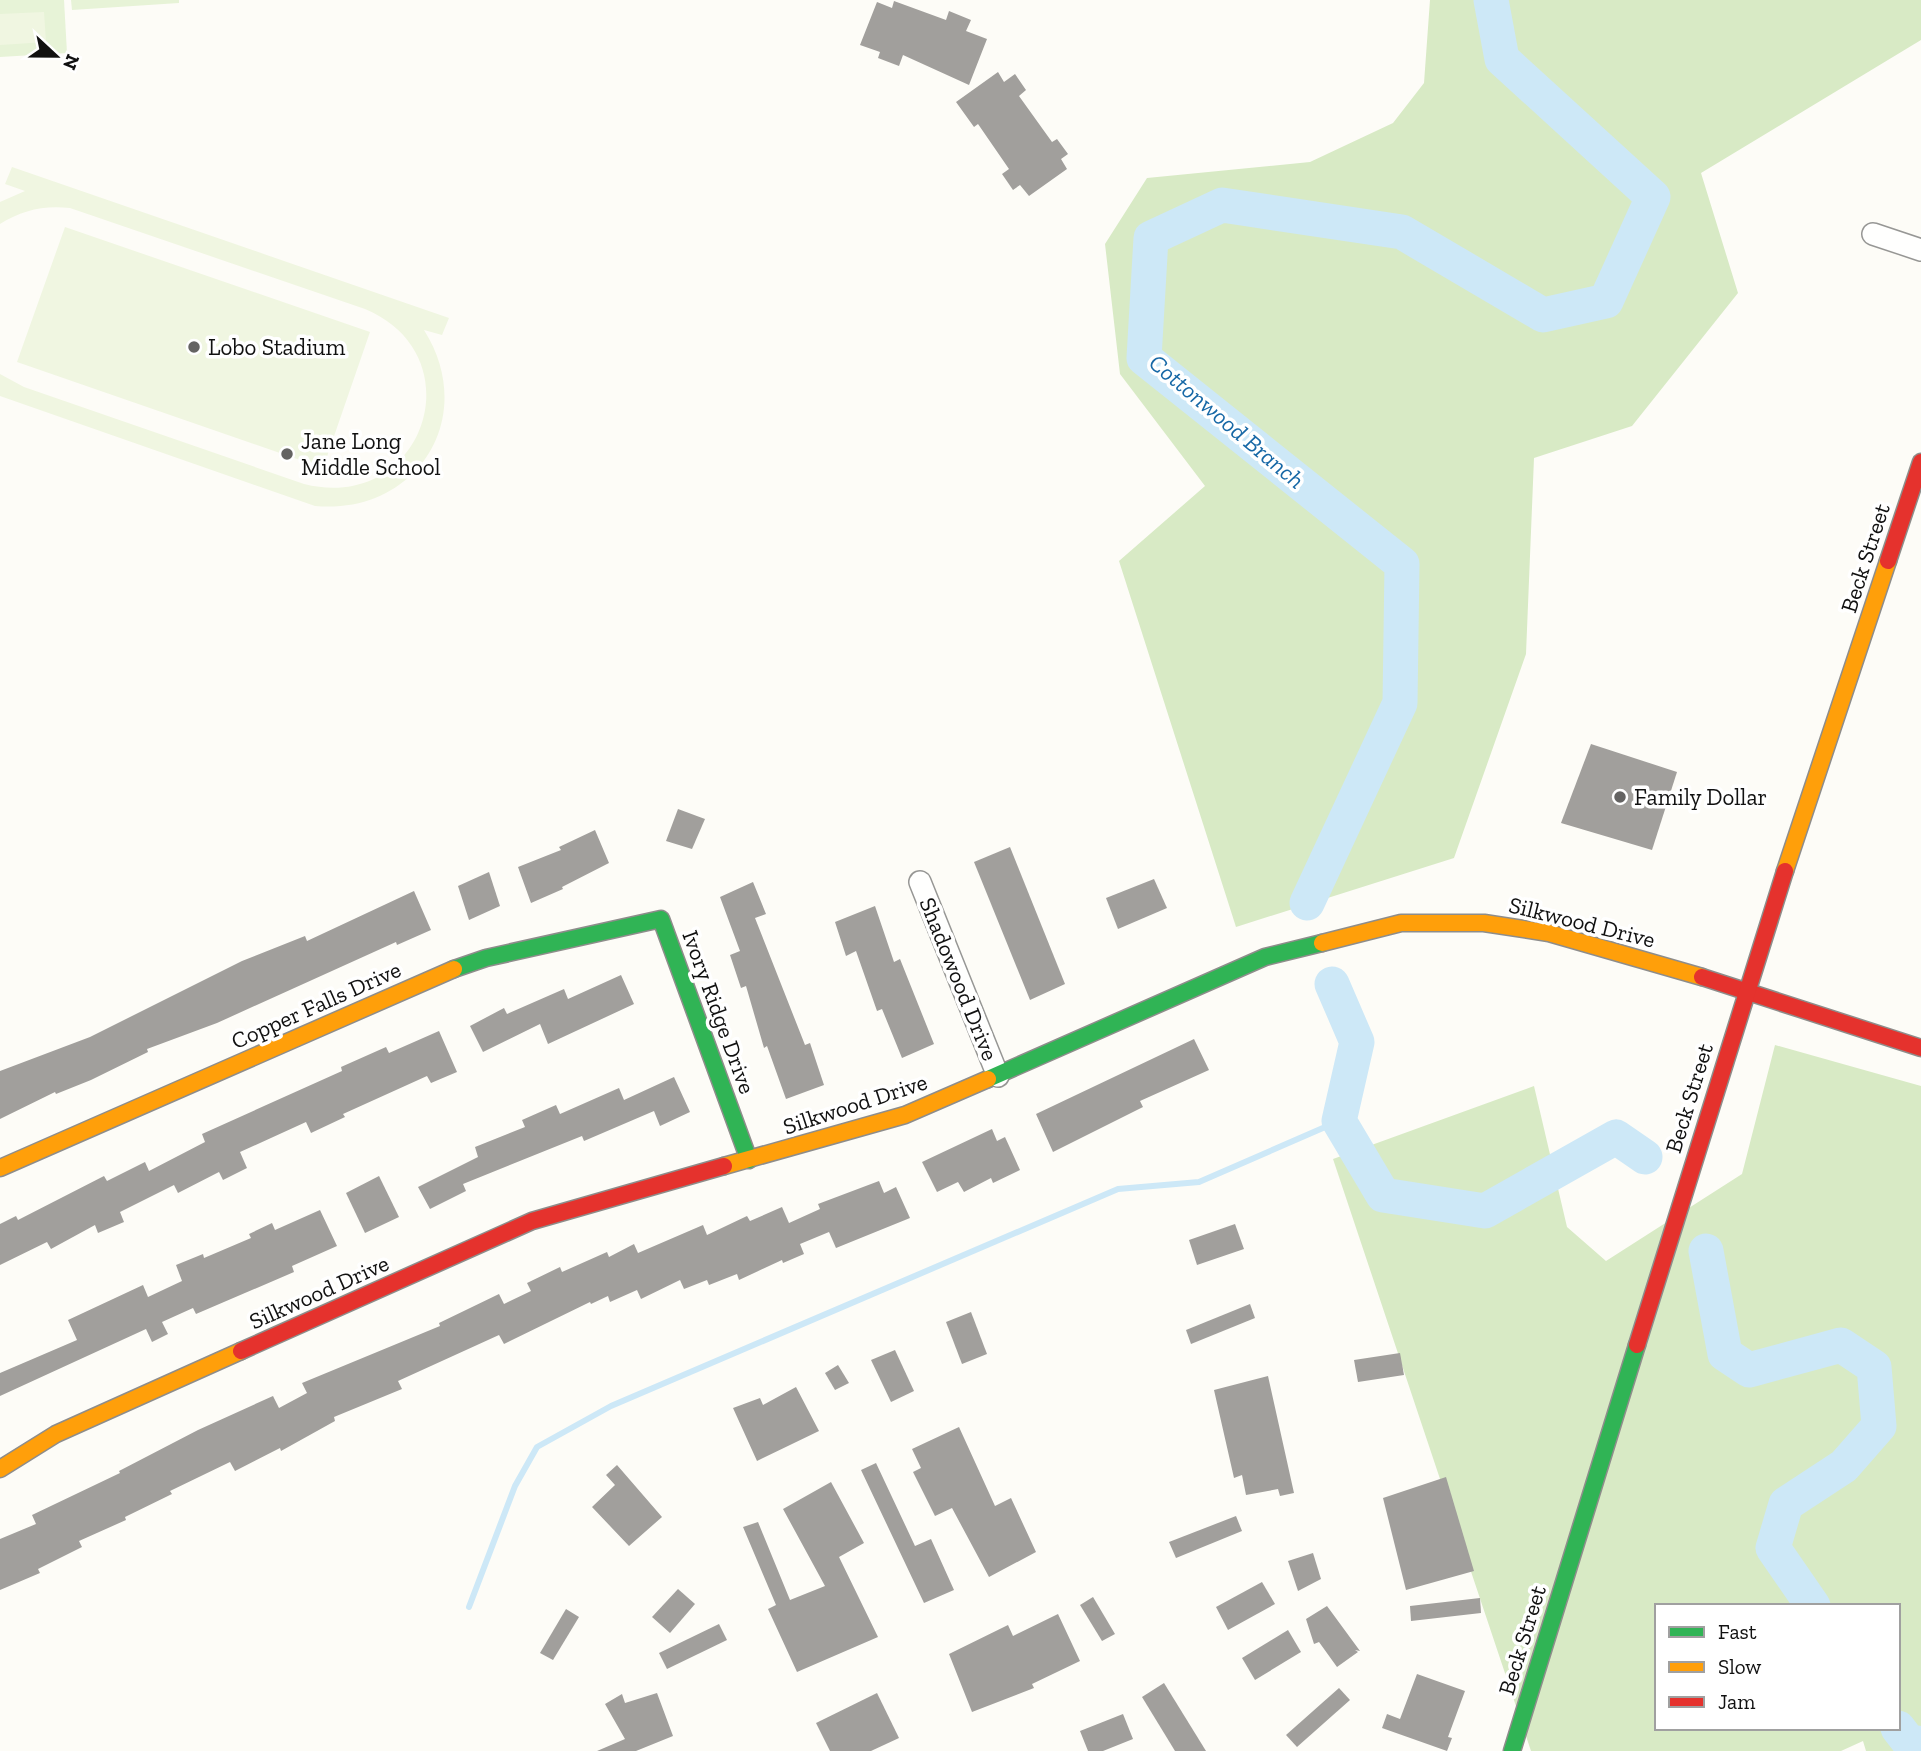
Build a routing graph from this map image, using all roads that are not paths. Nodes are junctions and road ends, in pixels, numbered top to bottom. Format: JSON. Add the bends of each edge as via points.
{"nodes":[{"id":1,"x":1873,"y":234,"type":"dead end"},
{"id":2,"x":1921,"y":250,"type":"edge"},
{"id":3,"x":1921,"y":462,"type":"edge"},
{"id":4,"x":920,"y":882,"type":"dead end"},
{"id":5,"x":661,"y":919,"type":"joint"},
{"id":6,"x":1745,"y":992,"type":"junction"},
{"id":7,"x":1921,"y":1048,"type":"edge"},
{"id":8,"x":998,"y":1076,"type":"junction"},
{"id":9,"x":749,"y":1160,"type":"junction"},
{"id":10,"x":0,"y":1168,"type":"edge"},
{"id":11,"x":0,"y":1469,"type":"edge"},
{"id":12,"x":1512,"y":1751,"type":"edge"}],
"edges":[{"from":1,"to":2,"type":"street"},
{"from":3,"to":6,"type":"street","name":"Beck Street"},
{"from":4,"to":8,"type":"street","name":"Shadowood Drive"},
{"from":5,"to":9,"type":"street","name":"Ivory Ridge Drive"},
{"from":5,"to":10,"type":"street","name":"Copper Falls Drive","via":[[454,968]]},
{"from":6,"to":7,"type":"street","name":"Silkwood Drive"},
{"from":6,"to":8,"type":"street","name":"Silkwood Drive","via":[[1549,933],[1485,923],[1401,923],[1265,957]]},
{"from":6,"to":12,"type":"street","name":"Beck Street"},
{"from":8,"to":9,"type":"street","name":"Silkwood Drive","via":[[905,1115]]},
{"from":9,"to":11,"type":"street","name":"Silkwood Drive","via":[[532,1221],[56,1434]]}]}
